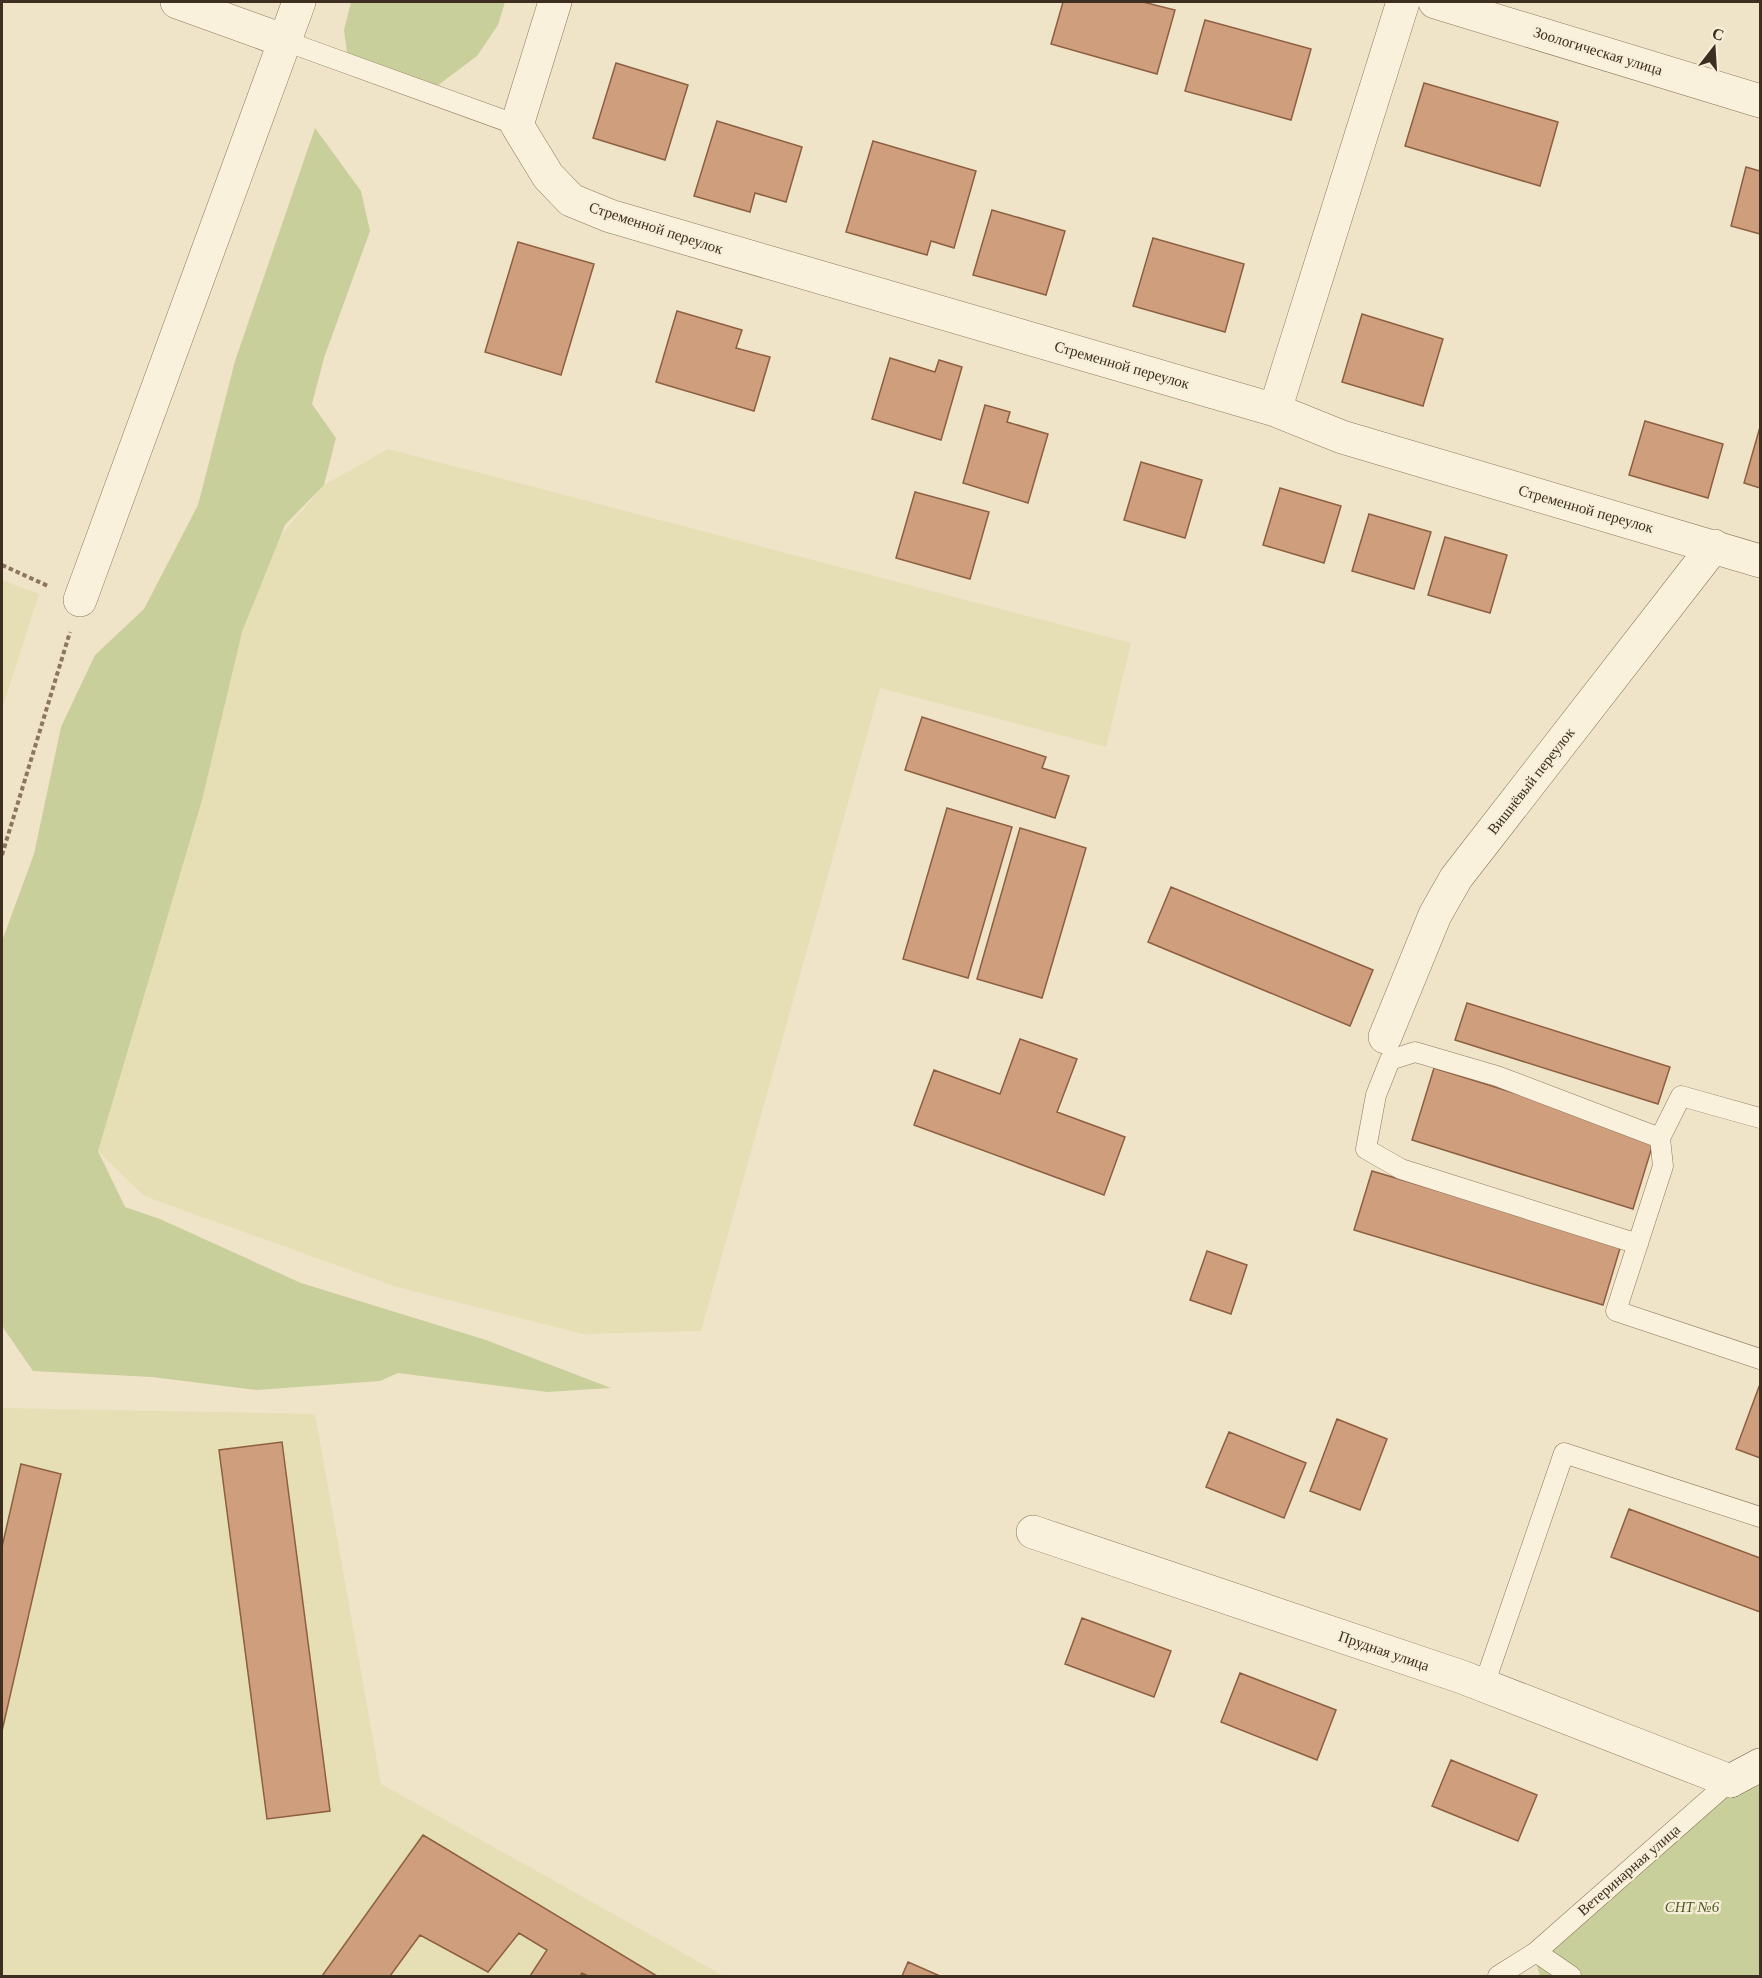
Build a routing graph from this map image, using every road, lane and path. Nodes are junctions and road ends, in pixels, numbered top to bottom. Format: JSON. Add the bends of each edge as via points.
{"nodes":[{"id":1,"x":177,"y":2,"type":"edge"},
{"id":2,"x":299,"y":2,"type":"edge"},
{"id":3,"x":555,"y":2,"type":"edge"},
{"id":4,"x":1403,"y":2,"type":"edge"},
{"id":5,"x":1435,"y":2,"type":"edge"},
{"id":6,"x":285,"y":41,"type":"junction"},
{"id":7,"x":1761,"y":101,"type":"edge"},
{"id":8,"x":517,"y":125,"type":"junction"},
{"id":9,"x":1275,"y":410,"type":"junction"},
{"id":10,"x":1714,"y":546,"type":"junction"},
{"id":11,"x":1761,"y":561,"type":"edge"},
{"id":12,"x":2,"y":565,"type":"edge"},
{"id":13,"x":80,"y":600,"type":"junction"},
{"id":14,"x":2,"y":855,"type":"edge"},
{"id":15,"x":1385,"y":1037,"type":"dead end"},
{"id":16,"x":1761,"y":1118,"type":"edge"},
{"id":17,"x":1660,"y":1138,"type":"junction"},
{"id":18,"x":1638,"y":1244,"type":"junction"},
{"id":19,"x":1761,"y":1359,"type":"edge"},
{"id":20,"x":1761,"y":1517,"type":"edge"},
{"id":21,"x":1033,"y":1532,"type":"dead end"},
{"id":22,"x":1484,"y":1685,"type":"junction"},
{"id":23,"x":1761,"y":1765,"type":"edge"},
{"id":24,"x":1730,"y":1781,"type":"junction"},
{"id":25,"x":1536,"y":1952,"type":"junction"},
{"id":26,"x":1498,"y":1977,"type":"edge"},
{"id":27,"x":1571,"y":1977,"type":"edge"}],
"edges":[{"from":1,"to":6,"type":"street"},
{"from":2,"to":6,"type":"street"},
{"from":3,"to":8,"type":"street"},
{"from":4,"to":9,"type":"street"},
{"from":5,"to":7,"type":"street","name":"Зоологическая улица"},
{"from":6,"to":8,"type":"lane"},
{"from":6,"to":13,"type":"street"},
{"from":8,"to":9,"type":"street","name":"Стременной переулок","via":[[548,176],[571,200],[610,216]]},
{"from":9,"to":10,"type":"street","name":"Стременной переулок","via":[[1342,438]]},
{"from":10,"to":11,"type":"street","name":"Стременной переулок"},
{"from":10,"to":15,"type":"street","name":"Вишнёвый переулок","via":[[1456,879],[1435,915]]},
{"from":12,"to":13,"type":"path"},
{"from":13,"to":14,"type":"path"},
{"from":16,"to":17,"type":"lane","via":[[1681,1096]]},
{"from":17,"to":18,"type":"lane","via":[[1663,1166]]},
{"from":17,"to":18,"type":"lane","via":[[1497,1076],[1415,1052],[1390,1060],[1376,1095],[1366,1149],[1401,1169]]},
{"from":18,"to":19,"type":"lane","via":[[1616,1311]]},
{"from":20,"to":22,"type":"lane","via":[[1564,1453]]},
{"from":21,"to":22,"type":"street","name":"Прудная улица"},
{"from":22,"to":24,"type":"street","name":"Прудная улица"},
{"from":23,"to":24,"type":"street","name":"Ветеринарная улица"},
{"from":24,"to":25,"type":"lane","name":"Ветеринарная улица"},
{"from":25,"to":26,"type":"lane","name":"Ветеринарная улица"},
{"from":25,"to":27,"type":"lane"}]}
